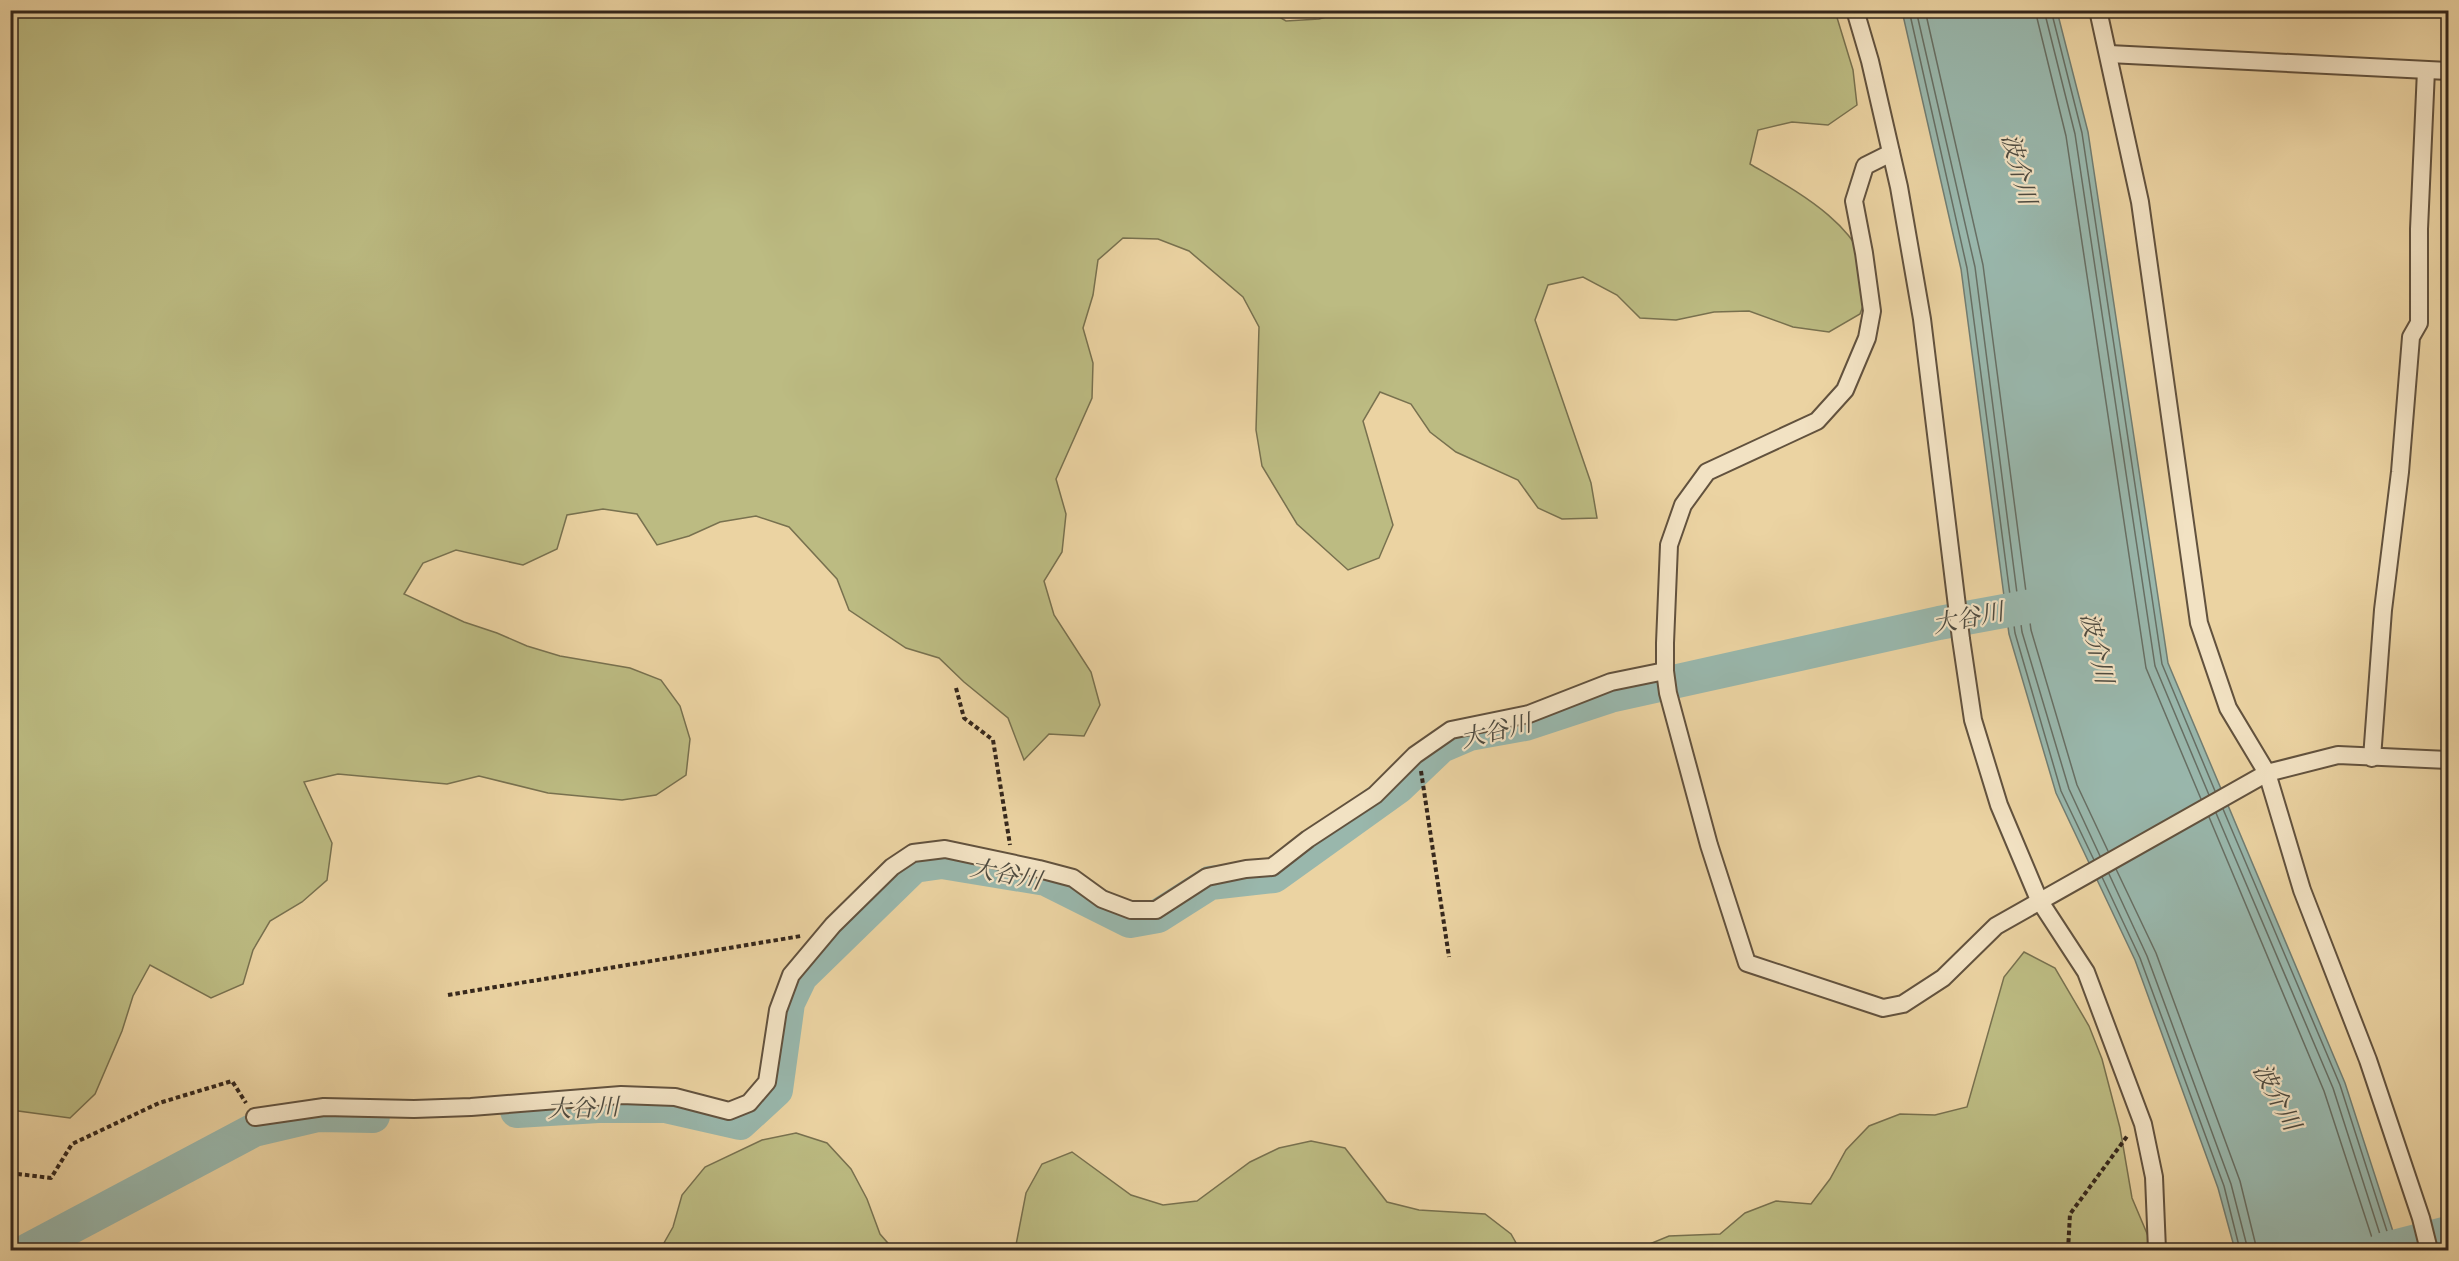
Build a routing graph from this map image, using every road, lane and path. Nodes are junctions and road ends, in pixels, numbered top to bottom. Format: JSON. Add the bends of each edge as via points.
{"nodes":[{"id":1,"x":1855,"y":10,"type":"edge"},
{"id":2,"x":2098,"y":10,"type":"edge"},
{"id":3,"x":2109,"y":54,"type":"junction"},
{"id":4,"x":2426,"y":70,"type":"junction"},
{"id":5,"x":2448,"y":71,"type":"edge"},
{"id":6,"x":1891,"y":153,"type":"junction"},
{"id":7,"x":1665,"y":671,"type":"junction"},
{"id":8,"x":956,"y":688,"type":"dead end"},
{"id":9,"x":2372,"y":758,"type":"junction"},
{"id":10,"x":2448,"y":760,"type":"edge"},
{"id":11,"x":2261,"y":776,"type":"junction"},
{"id":12,"x":1422,"y":778,"type":"dead end"},
{"id":13,"x":1013,"y":864,"type":"junction"},
{"id":14,"x":2046,"y":897,"type":"junction"},
{"id":15,"x":829,"y":931,"type":"junction"},
{"id":16,"x":1449,"y":957,"type":"dead end"},
{"id":17,"x":448,"y":995,"type":"dead end"},
{"id":18,"x":255,"y":1117,"type":"joint"},
{"id":19,"x":2140,"y":1117,"type":"junction"},
{"id":20,"x":10,"y":1173,"type":"edge"},
{"id":21,"x":2068,"y":1251,"type":"edge"},
{"id":22,"x":2157,"y":1251,"type":"edge"},
{"id":23,"x":2429,"y":1251,"type":"edge"}],
"edges":[{"from":1,"to":6,"type":"street"},
{"from":2,"to":3,"type":"street"},
{"from":3,"to":4,"type":"street"},
{"from":3,"to":11,"type":"street","via":[[2140,202],[2199,623],[2228,708]]},
{"from":4,"to":5,"type":"street"},
{"from":4,"to":9,"type":"street","via":[[2419,229],[2420,323],[2411,337]]},
{"from":6,"to":7,"type":"street","via":[[1865,166],[1854,201],[1872,311],[1867,338],[1845,390],[1817,421],[1707,472],[1683,505],[1670,545]]},
{"from":6,"to":14,"type":"street","via":[[1922,319],[1973,720],[1999,805]]},
{"from":7,"to":13,"type":"street","via":[[1611,682],[1529,714],[1451,730],[1415,755],[1375,795],[1272,867],[1207,877],[1156,910],[1131,910],[1102,899],[1073,878]]},
{"from":7,"to":14,"type":"street","via":[[1709,845],[1747,963],[1883,1008],[1904,1004],[1943,978],[1996,926]]},
{"from":8,"to":13,"type":"path","via":[[964,718],[993,740]]},
{"from":9,"to":10,"type":"street"},
{"from":9,"to":11,"type":"street","via":[[2338,755]]},
{"from":11,"to":14,"type":"street"},
{"from":11,"to":23,"type":"street","via":[[2368,1060]]},
{"from":12,"to":16,"type":"path"},
{"from":13,"to":15,"type":"street","via":[[945,849],[913,853],[892,867]]},
{"from":14,"to":19,"type":"street","via":[[2086,972]]},
{"from":15,"to":17,"type":"path"},
{"from":15,"to":18,"type":"street","via":[[791,975],[778,1010],[767,1082],[749,1103],[729,1111],[675,1097],[621,1095],[460,1108],[324,1107]]},
{"from":18,"to":20,"type":"path","via":[[232,1081],[159,1103],[72,1144],[51,1178]]},
{"from":19,"to":21,"type":"path","via":[[2070,1214]]},
{"from":19,"to":22,"type":"street","via":[[2154,1177]]}]}
